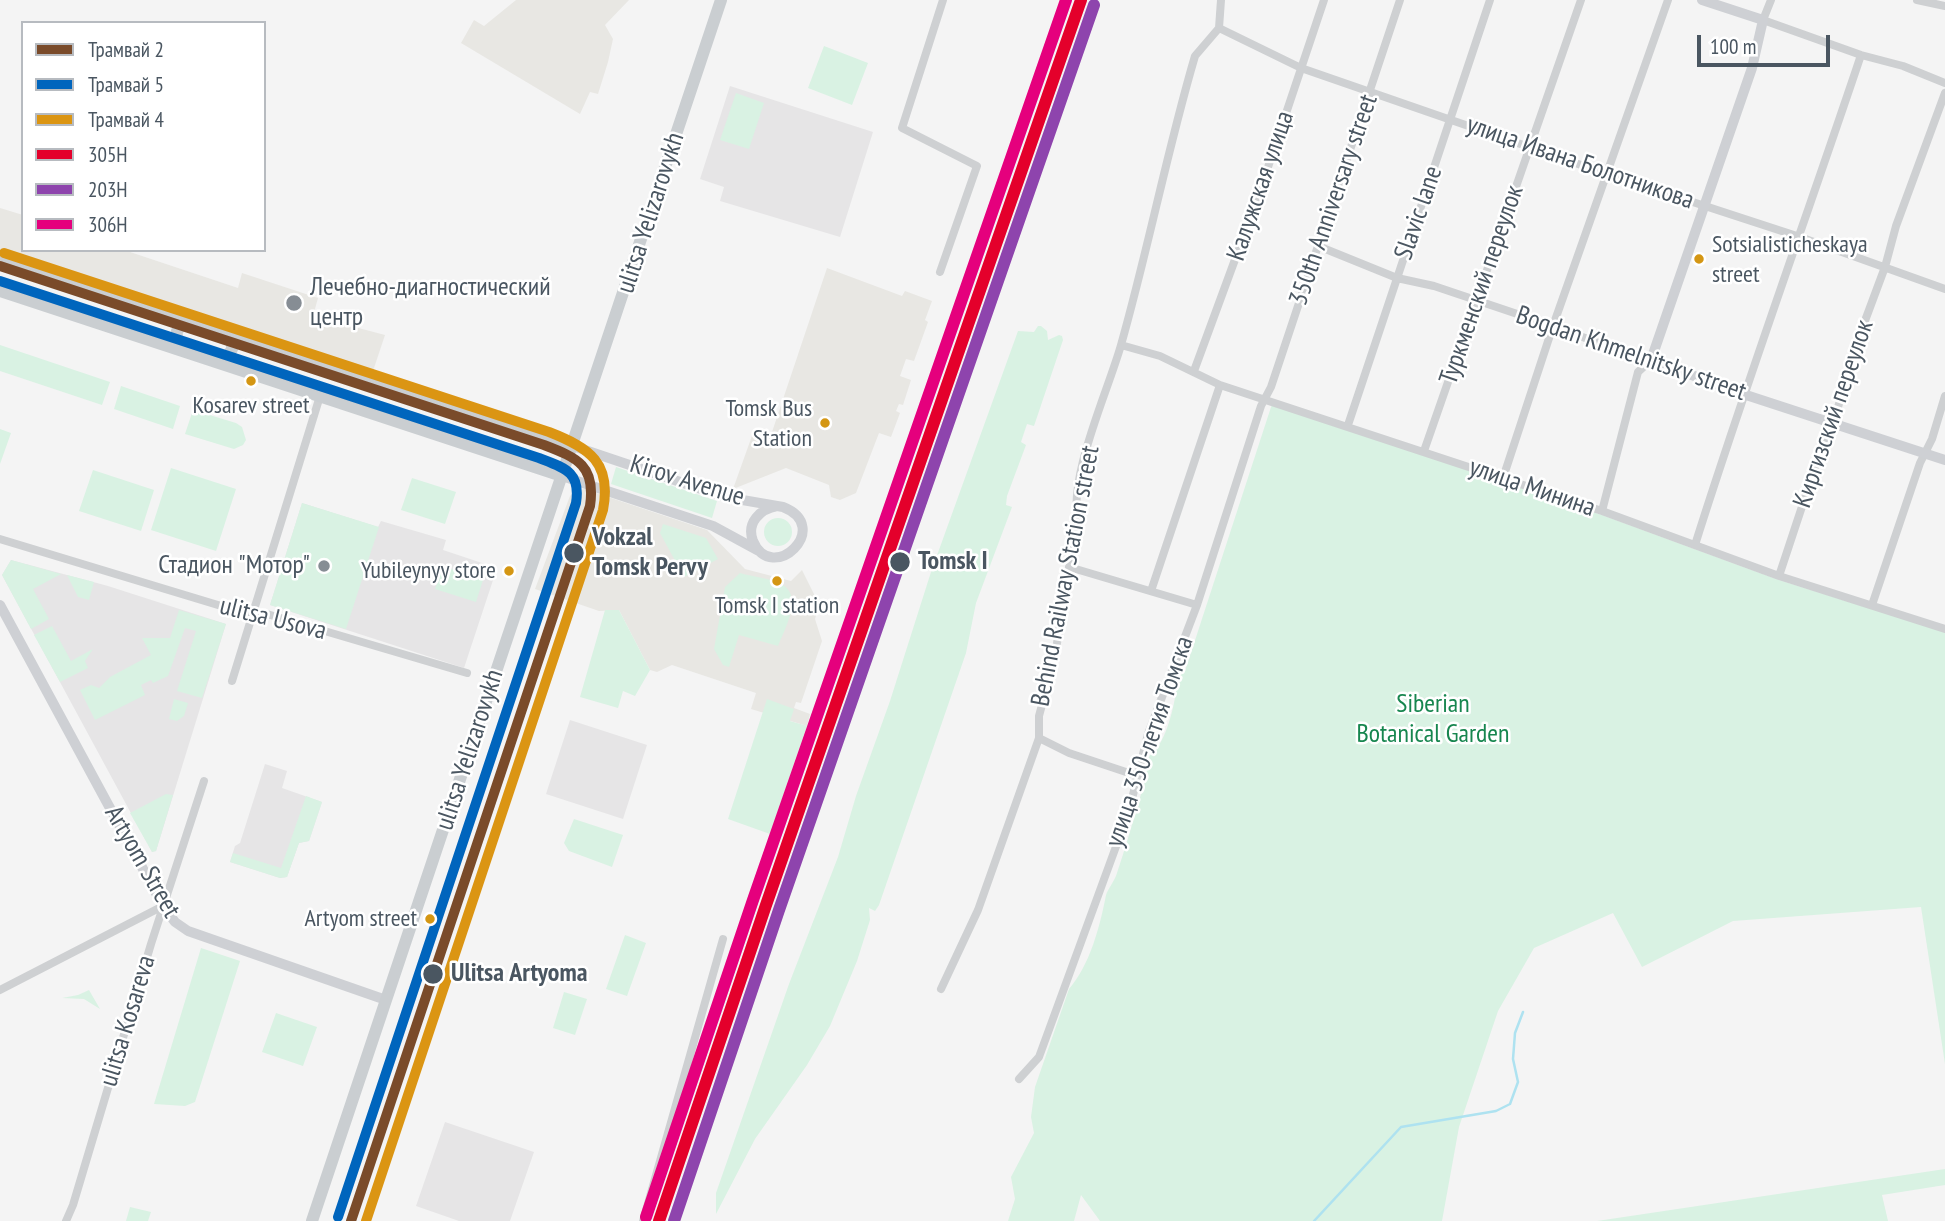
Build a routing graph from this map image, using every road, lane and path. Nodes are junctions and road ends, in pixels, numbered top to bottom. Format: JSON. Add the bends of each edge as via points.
{"nodes":[{"id":1,"x":721,"y":0,"type":"edge"},
{"id":2,"x":943,"y":0,"type":"edge"},
{"id":3,"x":1220,"y":0,"type":"edge"},
{"id":4,"x":1324,"y":0,"type":"edge"},
{"id":5,"x":1400,"y":0,"type":"edge"},
{"id":6,"x":1490,"y":0,"type":"edge"},
{"id":7,"x":1581,"y":0,"type":"edge"},
{"id":8,"x":1668,"y":0,"type":"edge"},
{"id":9,"x":1702,"y":0,"type":"edge"},
{"id":10,"x":1771,"y":0,"type":"edge"},
{"id":11,"x":1917,"y":0,"type":"edge"},
{"id":12,"x":1945,"y":6,"type":"edge"},
{"id":13,"x":1763,"y":20,"type":"junction"},
{"id":14,"x":1219,"y":27,"type":"junction"},
{"id":15,"x":1861,"y":55,"type":"junction"},
{"id":16,"x":1301,"y":68,"type":"junction"},
{"id":17,"x":1945,"y":83,"type":"edge"},
{"id":18,"x":1371,"y":92,"type":"junction"},
{"id":19,"x":1945,"y":93,"type":"edge"},
{"id":20,"x":1451,"y":119,"type":"junction"},
{"id":21,"x":1941,"y":119,"type":"edge"},
{"id":22,"x":1530,"y":145,"type":"junction"},
{"id":23,"x":1608,"y":174,"type":"junction"},
{"id":24,"x":1703,"y":204,"type":"junction"},
{"id":25,"x":1800,"y":237,"type":"junction"},
{"id":26,"x":1318,"y":246,"type":"junction"},
{"id":27,"x":0,"y":258,"type":"edge"},
{"id":28,"x":1885,"y":267,"type":"junction"},
{"id":29,"x":940,"y":272,"type":"dead end"},
{"id":30,"x":1397,"y":278,"type":"junction"},
{"id":31,"x":1945,"y":289,"type":"edge"},
{"id":32,"x":0,"y":291,"type":"edge"},
{"id":33,"x":1476,"y":300,"type":"junction"},
{"id":34,"x":186,"y":319,"type":"junction"},
{"id":35,"x":1553,"y":326,"type":"junction"},
{"id":36,"x":232,"y":334,"type":"junction"},
{"id":37,"x":1121,"y":345,"type":"junction"},
{"id":38,"x":176,"y":349,"type":"junction"},
{"id":39,"x":1651,"y":360,"type":"junction"},
{"id":40,"x":223,"y":364,"type":"junction"},
{"id":41,"x":1194,"y":371,"type":"junction"},
{"id":42,"x":1220,"y":385,"type":"junction"},
{"id":43,"x":1743,"y":394,"type":"junction"},
{"id":44,"x":320,"y":396,"type":"junction"},
{"id":45,"x":1945,"y":396,"type":"edge"},
{"id":46,"x":1265,"y":398,"type":"junction"},
{"id":47,"x":1830,"y":422,"type":"junction"},
{"id":48,"x":1348,"y":425,"type":"junction"},
{"id":49,"x":573,"y":446,"type":"junction"},
{"id":50,"x":1424,"y":451,"type":"junction"},
{"id":51,"x":1924,"y":454,"type":"junction"},
{"id":52,"x":1945,"y":460,"type":"edge"},
{"id":53,"x":562,"y":476,"type":"junction"},
{"id":54,"x":1503,"y":478,"type":"junction"},
{"id":55,"x":777,"y":506,"type":"junction"},
{"id":56,"x":1602,"y":511,"type":"junction"},
{"id":57,"x":0,"y":539,"type":"edge"},
{"id":58,"x":1695,"y":545,"type":"junction"},
{"id":59,"x":762,"y":553,"type":"junction"},
{"id":60,"x":1069,"y":567,"type":"junction"},
{"id":61,"x":1779,"y":576,"type":"junction"},
{"id":62,"x":1151,"y":591,"type":"junction"},
{"id":63,"x":0,"y":604,"type":"edge"},
{"id":64,"x":1197,"y":605,"type":"junction"},
{"id":65,"x":1871,"y":605,"type":"junction"},
{"id":66,"x":251,"y":615,"type":"junction"},
{"id":67,"x":1945,"y":629,"type":"edge"},
{"id":68,"x":467,"y":673,"type":"dead end"},
{"id":69,"x":232,"y":681,"type":"dead end"},
{"id":70,"x":1039,"y":738,"type":"junction"},
{"id":71,"x":1138,"y":776,"type":"junction"},
{"id":72,"x":204,"y":781,"type":"dead end"},
{"id":73,"x":163,"y":906,"type":"junction"},
{"id":74,"x":723,"y":939,"type":"dead end"},
{"id":75,"x":941,"y":989,"type":"dead end"},
{"id":76,"x":0,"y":990,"type":"edge"},
{"id":77,"x":386,"y":1000,"type":"junction"},
{"id":78,"x":1019,"y":1079,"type":"dead end"},
{"id":79,"x":66,"y":1221,"type":"edge"},
{"id":80,"x":312,"y":1221,"type":"edge"},
{"id":81,"x":643,"y":1221,"type":"edge"}],
"edges":[{"from":1,"to":49,"type":"main road","name":"ulitsa Yelizarovykh"},
{"from":2,"to":29,"type":"street","via":[[902,128],[977,166]]},
{"from":3,"to":14,"type":"street"},
{"from":4,"to":16,"type":"street","name":"Калужская улица"},
{"from":5,"to":18,"type":"street","name":"350th Anniversary street"},
{"from":6,"to":20,"type":"street","name":"Slavic lane"},
{"from":7,"to":22,"type":"street","name":"Туркменский переулок"},
{"from":8,"to":23,"type":"street"},
{"from":9,"to":13,"type":"main road"},
{"from":10,"to":13,"type":"street"},
{"from":11,"to":12,"type":"street"},
{"from":13,"to":15,"type":"street"},
{"from":13,"to":24,"type":"main road","via":[[1752,68]]},
{"from":14,"to":16,"type":"street","name":"улица Ивана Болотникова"},
{"from":14,"to":37,"type":"street","name":"Behind Railway Station street","via":[[1195,56]]},
{"from":15,"to":17,"type":"street"},
{"from":15,"to":25,"type":"street"},
{"from":16,"to":18,"type":"street","name":"улица Ивана Болотникова"},
{"from":16,"to":41,"type":"street","name":"Калужская улица"},
{"from":18,"to":20,"type":"street","name":"улица Ивана Болотникова"},
{"from":18,"to":26,"type":"street","name":"350th Anniversary street"},
{"from":19,"to":21,"type":"street","name":"Киргизский переулок"},
{"from":20,"to":22,"type":"street","name":"улица Ивана Болотникова"},
{"from":20,"to":30,"type":"street","name":"Slavic lane"},
{"from":21,"to":28,"type":"street","name":"Киргизский переулок","via":[[1896,226]]},
{"from":22,"to":23,"type":"street","name":"улица Ивана Болотникова"},
{"from":22,"to":33,"type":"street","name":"Туркменский переулок"},
{"from":23,"to":24,"type":"street","name":"улица Ивана Болотникова"},
{"from":23,"to":35,"type":"street"},
{"from":24,"to":25,"type":"street","name":"улица Ивана Болотникова"},
{"from":24,"to":39,"type":"main road"},
{"from":25,"to":28,"type":"street","name":"улица Ивана Болотникова"},
{"from":25,"to":43,"type":"street"},
{"from":26,"to":30,"type":"street","name":"Bogdan Khmelnitsky street"},
{"from":26,"to":46,"type":"street","name":"350th Anniversary street"},
{"from":27,"to":34,"type":"main road","name":"Kirov Avenue"},
{"from":28,"to":31,"type":"street","name":"улица Ивана Болотникова"},
{"from":28,"to":47,"type":"street","name":"Киргизский переулок","via":[[1853,353],[1838,411]]},
{"from":30,"to":33,"type":"street","name":"Bogdan Khmelnitsky street"},
{"from":30,"to":48,"type":"street","name":"Slavic lane"},
{"from":32,"to":38,"type":"main road","name":"Kirov Avenue"},
{"from":33,"to":35,"type":"street","name":"Bogdan Khmelnitsky street"},
{"from":33,"to":50,"type":"street","name":"Туркменский переулок"},
{"from":34,"to":36,"type":"main road","name":"Kirov Avenue"},
{"from":34,"to":38,"type":"main road","via":[[177,331]]},
{"from":35,"to":39,"type":"street","name":"Bogdan Khmelnitsky street"},
{"from":35,"to":54,"type":"street"},
{"from":36,"to":40,"type":"main road","via":[[231,354]]},
{"from":36,"to":49,"type":"main road","name":"Kirov Avenue"},
{"from":37,"to":41,"type":"street","name":"улица Минина"},
{"from":37,"to":60,"type":"street","name":"Behind Railway Station street","via":[[1078,477],[1074,508],[1078,524]]},
{"from":38,"to":40,"type":"main road","name":"Kirov Avenue"},
{"from":39,"to":43,"type":"main road","name":"Bogdan Khmelnitsky street"},
{"from":39,"to":56,"type":"street","via":[[1638,372]]},
{"from":40,"to":44,"type":"main road","name":"Kirov Avenue"},
{"from":41,"to":42,"type":"street","name":"улица Минина"},
{"from":42,"to":46,"type":"street","name":"улица Минина"},
{"from":42,"to":62,"type":"street"},
{"from":43,"to":47,"type":"main road","name":"Bogdan Khmelnitsky street"},
{"from":43,"to":58,"type":"street"},
{"from":44,"to":53,"type":"main road","name":"Kirov Avenue"},
{"from":44,"to":66,"type":"street"},
{"from":45,"to":51,"type":"street"},
{"from":46,"to":48,"type":"street","name":"улица Минина"},
{"from":46,"to":64,"type":"street","name":"улица 350-летия Томска"},
{"from":47,"to":51,"type":"main road","name":"Bogdan Khmelnitsky street"},
{"from":47,"to":61,"type":"street","name":"Киргизский переулок"},
{"from":48,"to":50,"type":"street","name":"улица Минина"},
{"from":49,"to":53,"type":"main road","name":"ulitsa Yelizarovykh"},
{"from":49,"to":55,"type":"main road","name":"Kirov Avenue","via":[[725,497]]},
{"from":50,"to":54,"type":"street","name":"улица Минина"},
{"from":51,"to":52,"type":"main road","name":"Bogdan Khmelnitsky street"},
{"from":51,"to":65,"type":"street"},
{"from":53,"to":59,"type":"main road","name":"Kirov Avenue","via":[[713,526]]},
{"from":53,"to":77,"type":"main road","name":"ulitsa Yelizarovykh"},
{"from":54,"to":56,"type":"street","name":"улица Минина"},
{"from":55,"to":59,"type":"main road","via":[[763,510],[752,524],[754,543]]},
{"from":55,"to":59,"type":"main road","via":[[797,517],[802,537],[789,554],[774,557]]},
{"from":56,"to":58,"type":"street","name":"улица Минина"},
{"from":57,"to":66,"type":"street","name":"ulitsa Usova"},
{"from":58,"to":61,"type":"street","name":"улица Минина"},
{"from":60,"to":62,"type":"street"},
{"from":60,"to":70,"type":"street","name":"Behind Railway Station street","via":[[1054,660],[1039,716]]},
{"from":61,"to":65,"type":"street","name":"улица Минина"},
{"from":62,"to":64,"type":"street"},
{"from":63,"to":73,"type":"main road","name":"Artyom Street"},
{"from":64,"to":71,"type":"street","name":"улица 350-летия Томска"},
{"from":65,"to":67,"type":"street","name":"улица Минина"},
{"from":66,"to":68,"type":"street","name":"ulitsa Usova","via":[[267,614]]},
{"from":66,"to":69,"type":"street"},
{"from":70,"to":71,"type":"street"},
{"from":70,"to":75,"type":"street","name":"Behind Railway Station street","via":[[978,910]]},
{"from":71,"to":78,"type":"street","name":"улица 350-летия Томска","via":[[1039,1057]]},
{"from":72,"to":73,"type":"street","name":"ulitsa Kosareva"},
{"from":73,"to":76,"type":"street"},
{"from":73,"to":77,"type":"main road","name":"Artyom Street","via":[[188,931]]},
{"from":73,"to":79,"type":"street","name":"ulitsa Kosareva"},
{"from":74,"to":81,"type":"street"},
{"from":77,"to":80,"type":"main road","name":"ulitsa Yelizarovykh"}]}
